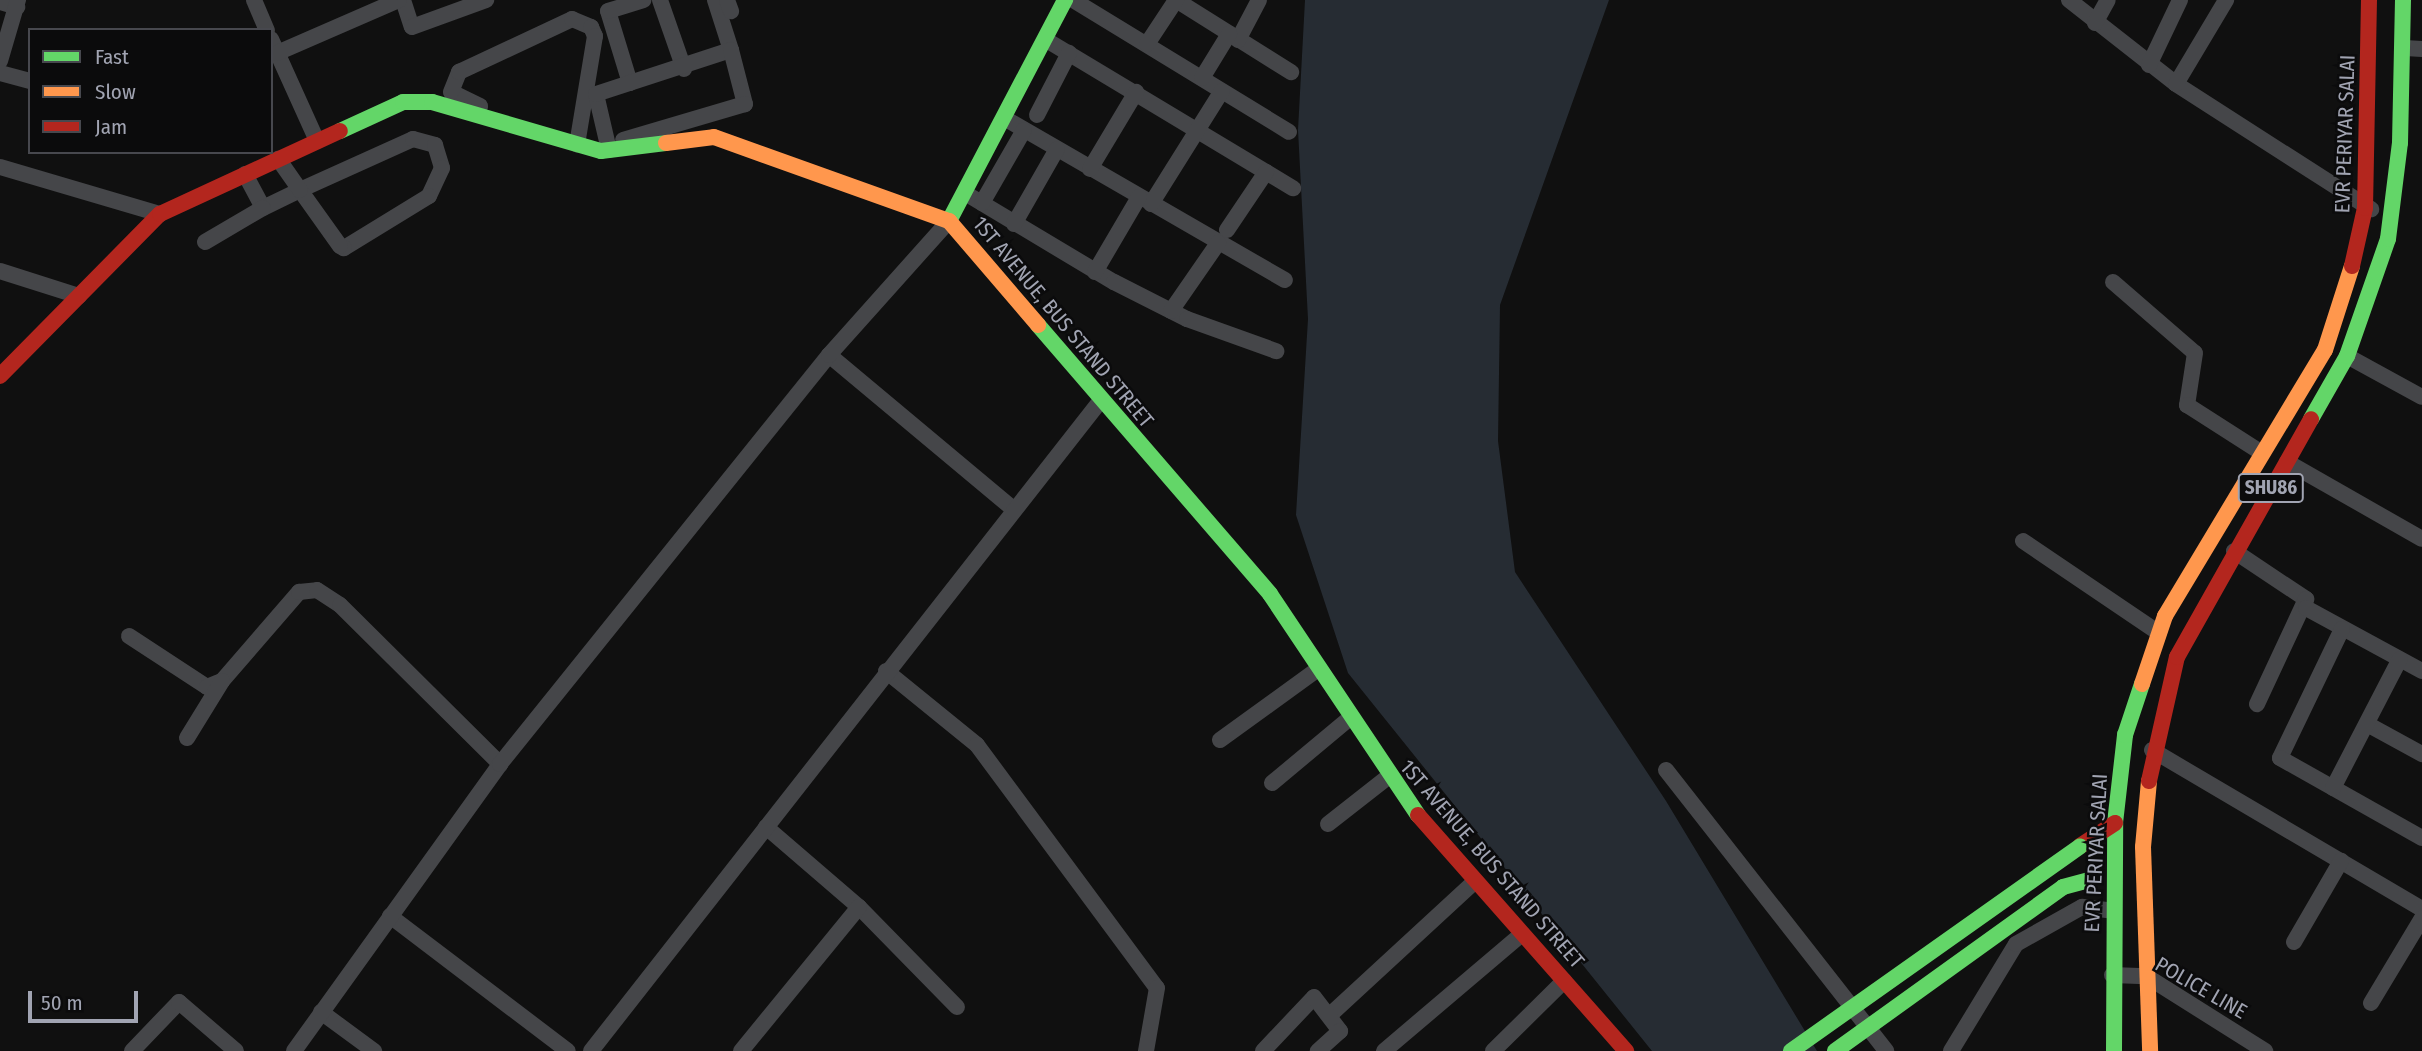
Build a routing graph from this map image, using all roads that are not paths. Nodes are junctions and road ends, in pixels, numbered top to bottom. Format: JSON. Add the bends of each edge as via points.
{"nodes":[{"id":1,"x":254,"y":0,"type":"edge"},
{"id":2,"x":401,"y":0,"type":"edge"},
{"id":3,"x":486,"y":0,"type":"edge"},
{"id":4,"x":643,"y":0,"type":"edge"},
{"id":5,"x":660,"y":0,"type":"edge"},
{"id":6,"x":715,"y":0,"type":"edge"},
{"id":7,"x":1065,"y":0,"type":"edge"},
{"id":8,"x":1073,"y":0,"type":"edge"},
{"id":9,"x":1176,"y":0,"type":"edge"},
{"id":10,"x":1259,"y":0,"type":"edge"},
{"id":11,"x":2068,"y":0,"type":"edge"},
{"id":12,"x":2108,"y":0,"type":"edge"},
{"id":13,"x":2180,"y":0,"type":"edge"},
{"id":14,"x":2226,"y":0,"type":"edge"},
{"id":15,"x":2369,"y":0,"type":"edge"},
{"id":16,"x":2403,"y":0,"type":"edge"},
{"id":17,"x":0,"y":2,"type":"edge"},
{"id":18,"x":18,"y":4,"type":"edge"},
{"id":19,"x":1091,"y":5,"type":"edge"},
{"id":20,"x":1201,"y":7,"type":"edge"},
{"id":21,"x":2095,"y":23,"type":"junction"},
{"id":22,"x":266,"y":28,"type":"edge"},
{"id":23,"x":1233,"y":37,"type":"junction"},
{"id":24,"x":1048,"y":41,"type":"junction"},
{"id":25,"x":1147,"y":44,"type":"junction"},
{"id":26,"x":274,"y":47,"type":"edge"},
{"id":27,"x":2404,"y":48,"type":"junction"},
{"id":28,"x":2422,"y":49,"type":"edge"},
{"id":29,"x":732,"y":50,"type":"junction"},
{"id":30,"x":1069,"y":53,"type":"junction"},
{"id":31,"x":0,"y":61,"type":"edge"},
{"id":32,"x":2149,"y":65,"type":"junction"},
{"id":33,"x":684,"y":69,"type":"junction"},
{"id":34,"x":1291,"y":72,"type":"dead end"},
{"id":35,"x":0,"y":73,"type":"edge"},
{"id":36,"x":1202,"y":78,"type":"junction"},
{"id":37,"x":28,"y":80,"type":"edge"},
{"id":38,"x":630,"y":83,"type":"junction"},
{"id":39,"x":2176,"y":84,"type":"junction"},
{"id":40,"x":1222,"y":91,"type":"junction"},
{"id":41,"x":1136,"y":92,"type":"junction"},
{"id":42,"x":478,"y":111,"type":"junction"},
{"id":43,"x":1037,"y":115,"type":"dead end"},
{"id":44,"x":1006,"y":119,"type":"junction"},
{"id":45,"x":1198,"y":129,"type":"junction"},
{"id":46,"x":1024,"y":130,"type":"junction"},
{"id":47,"x":1289,"y":132,"type":"dead end"},
{"id":48,"x":578,"y":137,"type":"junction"},
{"id":49,"x":317,"y":141,"type":"junction"},
{"id":50,"x":608,"y":147,"type":"junction"},
{"id":51,"x":1057,"y":149,"type":"junction"},
{"id":52,"x":278,"y":159,"type":"junction"},
{"id":53,"x":0,"y":167,"type":"edge"},
{"id":54,"x":1090,"y":169,"type":"junction"},
{"id":55,"x":1266,"y":172,"type":"junction"},
{"id":56,"x":245,"y":174,"type":"junction"},
{"id":57,"x":1293,"y":188,"type":"dead end"},
{"id":58,"x":300,"y":190,"type":"junction"},
{"id":59,"x":965,"y":193,"type":"junction"},
{"id":60,"x":1145,"y":201,"type":"junction"},
{"id":61,"x":982,"y":204,"type":"junction"},
{"id":62,"x":263,"y":208,"type":"junction"},
{"id":63,"x":2365,"y":208,"type":"junction"},
{"id":64,"x":2393,"y":210,"type":"junction"},
{"id":65,"x":160,"y":214,"type":"junction"},
{"id":66,"x":949,"y":221,"type":"junction"},
{"id":67,"x":1014,"y":224,"type":"junction"},
{"id":68,"x":1223,"y":237,"type":"junction"},
{"id":69,"x":205,"y":242,"type":"dead end"},
{"id":70,"x":0,"y":271,"type":"edge"},
{"id":71,"x":1095,"y":272,"type":"junction"},
{"id":72,"x":1285,"y":280,"type":"dead end"},
{"id":73,"x":2113,"y":282,"type":"dead end"},
{"id":74,"x":79,"y":296,"type":"junction"},
{"id":75,"x":1171,"y":311,"type":"junction"},
{"id":76,"x":1276,"y":351,"type":"dead end"},
{"id":77,"x":829,"y":355,"type":"junction"},
{"id":78,"x":2347,"y":356,"type":"junction"},
{"id":79,"x":0,"y":376,"type":"edge"},
{"id":80,"x":2422,"y":397,"type":"edge"},
{"id":81,"x":1101,"y":400,"type":"junction"},
{"id":82,"x":2262,"y":453,"type":"junction"},
{"id":83,"x":2287,"y":462,"type":"junction"},
{"id":84,"x":1013,"y":509,"type":"junction"},
{"id":85,"x":2422,"y":539,"type":"edge"},
{"id":86,"x":2023,"y":541,"type":"dead end"},
{"id":87,"x":2234,"y":551,"type":"junction"},
{"id":88,"x":2306,"y":608,"type":"junction"},
{"id":89,"x":2342,"y":629,"type":"junction"},
{"id":90,"x":2158,"y":633,"type":"junction"},
{"id":91,"x":129,"y":636,"type":"dead end"},
{"id":92,"x":2400,"y":659,"type":"junction"},
{"id":93,"x":1318,"y":669,"type":"junction"},
{"id":94,"x":886,"y":671,"type":"junction"},
{"id":95,"x":2422,"y":671,"type":"edge"},
{"id":96,"x":222,"y":681,"type":"junction"},
{"id":97,"x":2257,"y":704,"type":"dead end"},
{"id":98,"x":1350,"y":718,"type":"junction"},
{"id":99,"x":2367,"y":724,"type":"junction"},
{"id":100,"x":187,"y":738,"type":"dead end"},
{"id":101,"x":1220,"y":740,"type":"dead end"},
{"id":102,"x":2152,"y":750,"type":"junction"},
{"id":103,"x":2422,"y":754,"type":"edge"},
{"id":104,"x":500,"y":764,"type":"junction"},
{"id":105,"x":1666,"y":770,"type":"dead end"},
{"id":106,"x":1388,"y":777,"type":"junction"},
{"id":107,"x":1272,"y":783,"type":"dead end"},
{"id":108,"x":2333,"y":788,"type":"junction"},
{"id":109,"x":2115,"y":823,"type":"junction"},
{"id":110,"x":1328,"y":824,"type":"dead end"},
{"id":111,"x":766,"y":827,"type":"junction"},
{"id":112,"x":2422,"y":838,"type":"edge"},
{"id":113,"x":2341,"y":862,"type":"junction"},
{"id":114,"x":1474,"y":882,"type":"junction"},
{"id":115,"x":2113,"y":882,"type":"junction"},
{"id":116,"x":859,"y":907,"type":"junction"},
{"id":117,"x":2422,"y":909,"type":"edge"},
{"id":118,"x":2113,"y":911,"type":"junction"},
{"id":119,"x":390,"y":916,"type":"junction"},
{"id":120,"x":2422,"y":918,"type":"edge"},
{"id":121,"x":1522,"y":934,"type":"junction"},
{"id":122,"x":2294,"y":942,"type":"dead end"},
{"id":123,"x":2112,"y":975,"type":"junction"},
{"id":124,"x":2146,"y":976,"type":"junction"},
{"id":125,"x":1564,"y":981,"type":"junction"},
{"id":126,"x":2371,"y":1003,"type":"dead end"},
{"id":127,"x":957,"y":1007,"type":"dead end"},
{"id":128,"x":321,"y":1012,"type":"junction"},
{"id":129,"x":1330,"y":1015,"type":"junction"},
{"id":130,"x":1619,"y":1049,"type":"edge"},
{"id":131,"x":132,"y":1051,"type":"edge"},
{"id":132,"x":236,"y":1051,"type":"edge"},
{"id":133,"x":294,"y":1051,"type":"edge"},
{"id":134,"x":374,"y":1051,"type":"edge"},
{"id":135,"x":568,"y":1051,"type":"edge"},
{"id":136,"x":590,"y":1051,"type":"edge"},
{"id":137,"x":741,"y":1051,"type":"edge"},
{"id":138,"x":1146,"y":1051,"type":"edge"},
{"id":139,"x":1263,"y":1051,"type":"edge"},
{"id":140,"x":1318,"y":1051,"type":"edge"},
{"id":141,"x":1384,"y":1051,"type":"edge"},
{"id":142,"x":1493,"y":1051,"type":"edge"},
{"id":143,"x":1791,"y":1051,"type":"edge"},
{"id":144,"x":1835,"y":1051,"type":"edge"},
{"id":145,"x":1886,"y":1051,"type":"edge"},
{"id":146,"x":1951,"y":1051,"type":"edge"},
{"id":147,"x":2114,"y":1051,"type":"edge"},
{"id":148,"x":2150,"y":1051,"type":"edge"},
{"id":149,"x":2265,"y":1051,"type":"edge"}],
"edges":[{"from":1,"to":22,"type":"street"},
{"from":2,"to":3,"type":"street","via":[[412,27]]},
{"from":2,"to":26,"type":"street"},
{"from":4,"to":38,"type":"street","via":[[608,11]]},
{"from":5,"to":33,"type":"street"},
{"from":6,"to":29,"type":"street"},
{"from":7,"to":24,"type":"street"},
{"from":8,"to":19,"type":"street"},
{"from":9,"to":20,"type":"street"},
{"from":9,"to":25,"type":"street"},
{"from":10,"to":23,"type":"street"},
{"from":11,"to":21,"type":"street"},
{"from":12,"to":21,"type":"street"},
{"from":13,"to":32,"type":"street"},
{"from":14,"to":39,"type":"street"},
{"from":15,"to":63,"type":"street","name":"EVR PERIYAR SALAI","number":"SHU86"},
{"from":16,"to":27,"type":"street","number":"SHU86"},
{"from":17,"to":18,"type":"street"},
{"from":18,"to":31,"type":"street"},
{"from":19,"to":25,"type":"street"},
{"from":20,"to":23,"type":"street"},
{"from":21,"to":32,"type":"street"},
{"from":23,"to":34,"type":"street"},
{"from":23,"to":36,"type":"street"},
{"from":24,"to":30,"type":"street"},
{"from":24,"to":44,"type":"street"},
{"from":25,"to":36,"type":"street"},
{"from":26,"to":49,"type":"street"},
{"from":27,"to":28,"type":"street"},
{"from":27,"to":64,"type":"street","number":"SHU86"},
{"from":29,"to":33,"type":"street"},
{"from":29,"to":50,"type":"street","via":[[746,104]]},
{"from":30,"to":41,"type":"street"},
{"from":30,"to":43,"type":"street"},
{"from":32,"to":39,"type":"street"},
{"from":33,"to":38,"type":"street"},
{"from":35,"to":37,"type":"street"},
{"from":36,"to":40,"type":"street"},
{"from":38,"to":50,"type":"street","via":[[596,94]]},
{"from":39,"to":63,"type":"street"},
{"from":40,"to":45,"type":"street"},
{"from":40,"to":47,"type":"street"},
{"from":41,"to":45,"type":"street"},
{"from":41,"to":54,"type":"street"},
{"from":42,"to":48,"type":"street","name":"1ST AVENUE, BUS STAND STREET"},
{"from":42,"to":48,"type":"street","via":[[452,92],[459,72],[572,19],[595,36]]},
{"from":42,"to":49,"type":"street","name":"1ST AVENUE, BUS STAND STREET","via":[[403,102]]},
{"from":44,"to":46,"type":"street"},
{"from":44,"to":59,"type":"street"},
{"from":45,"to":55,"type":"street"},
{"from":45,"to":60,"type":"street"},
{"from":46,"to":51,"type":"street"},
{"from":46,"to":61,"type":"street"},
{"from":48,"to":50,"type":"street","name":"1ST AVENUE, BUS STAND STREET"},
{"from":49,"to":52,"type":"street","name":"1ST AVENUE, BUS STAND STREET"},
{"from":50,"to":66,"type":"street","name":"1ST AVENUE, BUS STAND STREET","via":[[714,137]]},
{"from":51,"to":54,"type":"street"},
{"from":51,"to":67,"type":"street"},
{"from":52,"to":56,"type":"street","name":"1ST AVENUE, BUS STAND STREET"},
{"from":52,"to":58,"type":"street"},
{"from":53,"to":65,"type":"street"},
{"from":54,"to":60,"type":"street"},
{"from":55,"to":57,"type":"street"},
{"from":55,"to":68,"type":"street"},
{"from":56,"to":62,"type":"street"},
{"from":56,"to":65,"type":"street","name":"1ST AVENUE, BUS STAND STREET"},
{"from":58,"to":58,"type":"street","via":[[344,248],[429,196],[440,179],[440,156],[429,142],[413,139]]},
{"from":58,"to":62,"type":"street"},
{"from":59,"to":61,"type":"street"},
{"from":59,"to":66,"type":"street"},
{"from":60,"to":68,"type":"street"},
{"from":60,"to":71,"type":"street"},
{"from":61,"to":67,"type":"street"},
{"from":62,"to":69,"type":"street"},
{"from":63,"to":64,"type":"street"},
{"from":63,"to":82,"type":"street","name":"EVR PERIYAR SALAI","number":"SHU86","via":[[2325,350]]},
{"from":64,"to":78,"type":"street","number":"SHU86","via":[[2372,294]]},
{"from":65,"to":74,"type":"street","name":"1ST AVENUE, BUS STAND STREET"},
{"from":66,"to":77,"type":"street"},
{"from":66,"to":81,"type":"street","name":"1ST AVENUE, BUS STAND STREET"},
{"from":67,"to":71,"type":"street"},
{"from":68,"to":72,"type":"street"},
{"from":68,"to":75,"type":"street"},
{"from":70,"to":74,"type":"street"},
{"from":71,"to":75,"type":"street"},
{"from":73,"to":82,"type":"street","via":[[2195,353],[2187,405]]},
{"from":74,"to":79,"type":"street","name":"1ST AVENUE, BUS STAND STREET"},
{"from":75,"to":76,"type":"street"},
{"from":77,"to":84,"type":"street"},
{"from":77,"to":104,"type":"street"},
{"from":78,"to":80,"type":"street"},
{"from":78,"to":83,"type":"street","number":"SHU86"},
{"from":81,"to":84,"type":"street"},
{"from":81,"to":93,"type":"street","name":"1ST AVENUE, BUS STAND STREET","via":[[1270,594]]},
{"from":82,"to":90,"type":"street","name":"EVR PERIYAR SALAI","number":"SHU86"},
{"from":83,"to":85,"type":"street"},
{"from":83,"to":87,"type":"street","number":"SHU86"},
{"from":84,"to":94,"type":"street"},
{"from":86,"to":90,"type":"street"},
{"from":87,"to":88,"type":"street","via":[[2304,593]]},
{"from":87,"to":102,"type":"street","number":"SHU86","via":[[2177,657]]},
{"from":88,"to":89,"type":"street"},
{"from":88,"to":97,"type":"street"},
{"from":89,"to":92,"type":"street"},
{"from":89,"to":108,"type":"street","via":[[2279,751],[2283,762]]},
{"from":90,"to":109,"type":"street","name":"EVR PERIYAR SALAI","number":"SHU86","via":[[2125,736]]},
{"from":91,"to":96,"type":"street","via":[[195,683]]},
{"from":92,"to":95,"type":"street"},
{"from":92,"to":99,"type":"street"},
{"from":93,"to":98,"type":"street","name":"1ST AVENUE, BUS STAND STREET"},
{"from":93,"to":101,"type":"street"},
{"from":94,"to":111,"type":"street"},
{"from":94,"to":138,"type":"street","via":[[977,745],[1150,976],[1158,1004]]},
{"from":96,"to":100,"type":"street"},
{"from":96,"to":104,"type":"street","via":[[299,593],[317,590],[340,606]]},
{"from":98,"to":106,"type":"street","name":"1ST AVENUE, BUS STAND STREET"},
{"from":98,"to":107,"type":"street"},
{"from":99,"to":103,"type":"street"},
{"from":99,"to":108,"type":"street"},
{"from":102,"to":113,"type":"street"},
{"from":102,"to":124,"type":"street","number":"SHU86","via":[[2143,846]]},
{"from":104,"to":119,"type":"street"},
{"from":105,"to":145,"type":"street"},
{"from":106,"to":110,"type":"street"},
{"from":106,"to":114,"type":"street","name":"1ST AVENUE, BUS STAND STREET"},
{"from":108,"to":112,"type":"street"},
{"from":109,"to":115,"type":"street","name":"EVR PERIYAR SALAI","number":"SHU86"},
{"from":109,"to":143,"type":"street","bridge":true},
{"from":111,"to":116,"type":"street"},
{"from":111,"to":136,"type":"street"},
{"from":113,"to":117,"type":"street"},
{"from":113,"to":122,"type":"street"},
{"from":114,"to":121,"type":"street","name":"1ST AVENUE, BUS STAND STREET"},
{"from":114,"to":129,"type":"street"},
{"from":115,"to":118,"type":"street","name":"EVR PERIYAR SALAI","number":"SHU86"},
{"from":115,"to":144,"type":"street","bridge":true,"via":[[2089,880],[2063,887]]},
{"from":116,"to":127,"type":"street"},
{"from":116,"to":137,"type":"street"},
{"from":118,"to":123,"type":"street","name":"EVR PERIYAR SALAI","number":"SHU86"},
{"from":118,"to":146,"type":"street","via":[[2082,908],[2046,921],[2016,944]]},
{"from":119,"to":128,"type":"street"},
{"from":119,"to":135,"type":"street"},
{"from":120,"to":126,"type":"street"},
{"from":121,"to":125,"type":"street","name":"1ST AVENUE, BUS STAND STREET"},
{"from":121,"to":141,"type":"street"},
{"from":123,"to":124,"type":"street","name":"POLICE LINE"},
{"from":123,"to":147,"type":"street","name":"EVR PERIYAR SALAI","number":"SHU86"},
{"from":124,"to":148,"type":"street","number":"SHU86"},
{"from":124,"to":149,"type":"street","name":"POLICE LINE"},
{"from":125,"to":130,"type":"street","name":"1ST AVENUE, BUS STAND STREET"},
{"from":125,"to":142,"type":"street"},
{"from":128,"to":133,"type":"street"},
{"from":128,"to":134,"type":"street"},
{"from":129,"to":139,"type":"street","via":[[1314,997]]},
{"from":129,"to":140,"type":"street","via":[[1340,1031]]},
{"from":131,"to":132,"type":"street","via":[[179,1002]]}]}
